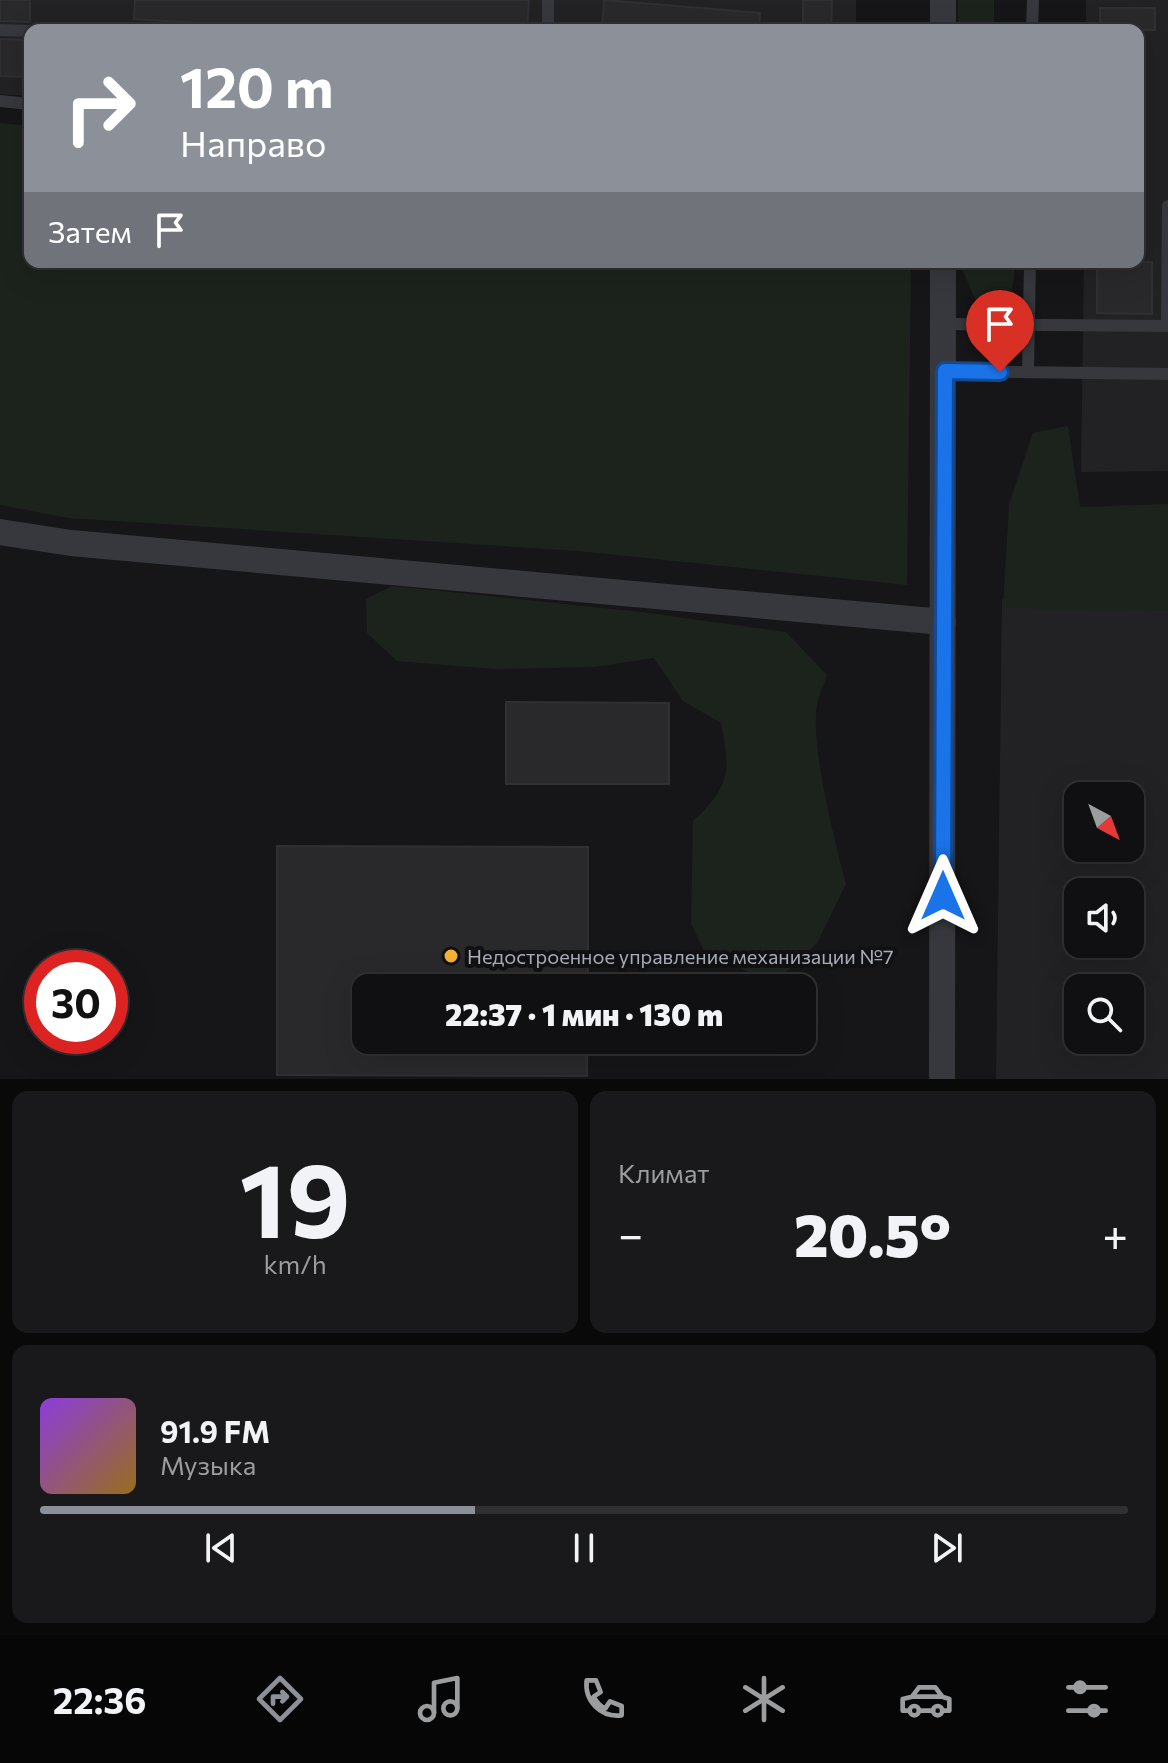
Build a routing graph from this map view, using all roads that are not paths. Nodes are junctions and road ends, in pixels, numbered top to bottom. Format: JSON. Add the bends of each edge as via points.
{"nodes":[{"id":1,"x":548,"y":0,"type":"edge"},
{"id":2,"x":943,"y":0,"type":"edge"},
{"id":3,"x":1033,"y":0,"type":"edge"},
{"id":4,"x":548,"y":24,"type":"edge"},
{"id":5,"x":943,"y":24,"type":"edge"},
{"id":6,"x":1032,"y":24,"type":"edge"},
{"id":7,"x":0,"y":30,"type":"edge"},
{"id":8,"x":24,"y":31,"type":"edge"},
{"id":9,"x":0,"y":101,"type":"edge"},
{"id":10,"x":24,"y":103,"type":"edge"},
{"id":11,"x":1168,"y":206,"type":"edge"},
{"id":12,"x":943,"y":268,"type":"edge"},
{"id":13,"x":1030,"y":268,"type":"edge"},
{"id":14,"x":945,"y":324,"type":"junction"},
{"id":15,"x":1029,"y":325,"type":"junction"},
{"id":16,"x":1167,"y":326,"type":"edge"},
{"id":17,"x":945,"y":371,"type":"junction"},
{"id":18,"x":1028,"y":372,"type":"junction"},
{"id":19,"x":1168,"y":374,"type":"edge"},
{"id":20,"x":0,"y":532,"type":"edge"},
{"id":21,"x":943,"y":622,"type":"junction"},
{"id":22,"x":942,"y":1079,"type":"edge"}],
"edges":[{"from":1,"to":4,"type":"lane"},
{"from":2,"to":5,"type":"street"},
{"from":3,"to":6,"type":"lane"},
{"from":7,"to":8,"type":"lane"},
{"from":9,"to":10,"type":"lane"},
{"from":11,"to":16,"type":"lane"},
{"from":12,"to":14,"type":"street"},
{"from":13,"to":15,"type":"lane"},
{"from":14,"to":15,"type":"lane"},
{"from":14,"to":17,"type":"street"},
{"from":15,"to":16,"type":"lane"},
{"from":15,"to":18,"type":"lane"},
{"from":17,"to":18,"type":"lane"},
{"from":17,"to":21,"type":"street"},
{"from":18,"to":19,"type":"lane"},
{"from":20,"to":21,"type":"street","via":[[71,543]]},
{"from":21,"to":22,"type":"street"}]}
